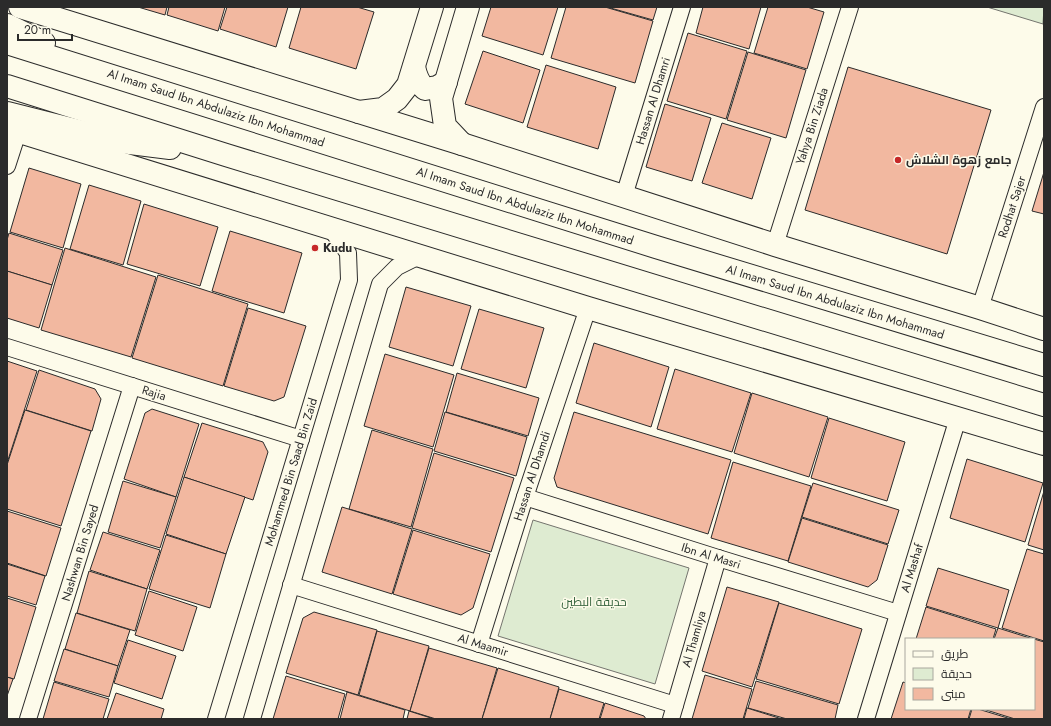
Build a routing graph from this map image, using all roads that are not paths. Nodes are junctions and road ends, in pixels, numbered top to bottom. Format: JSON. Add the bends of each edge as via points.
{"nodes":[{"id":1,"x":20,"y":7,"type":"edge"},
{"id":2,"x":432,"y":7,"type":"edge"},
{"id":3,"x":468,"y":7,"type":"edge"},
{"id":4,"x":682,"y":7,"type":"edge"},
{"id":5,"x":850,"y":7,"type":"edge"},
{"id":6,"x":54,"y":12,"type":"edge"},
{"id":7,"x":7,"y":25,"type":"edge"},
{"id":8,"x":7,"y":43,"type":"edge"},
{"id":9,"x":414,"y":67,"type":"junction"},
{"id":10,"x":110,"y":74,"type":"junction"},
{"id":11,"x":446,"y":82,"type":"junction"},
{"id":12,"x":7,"y":86,"type":"edge"},
{"id":13,"x":1044,"y":110,"type":"edge"},
{"id":14,"x":358,"y":112,"type":"junction"},
{"id":15,"x":11,"y":125,"type":"edge"},
{"id":16,"x":462,"y":144,"type":"junction"},
{"id":17,"x":226,"y":154,"type":"junction"},
{"id":18,"x":7,"y":166,"type":"edge"},
{"id":19,"x":624,"y":196,"type":"junction"},
{"id":20,"x":331,"y":229,"type":"junction"},
{"id":21,"x":775,"y":245,"type":"junction"},
{"id":22,"x":419,"y":256,"type":"junction"},
{"id":23,"x":588,"y":308,"type":"junction"},
{"id":24,"x":980,"y":308,"type":"junction"},
{"id":25,"x":1044,"y":329,"type":"edge"},
{"id":26,"x":7,"y":347,"type":"edge"},
{"id":27,"x":1044,"y":365,"type":"edge"},
{"id":28,"x":132,"y":386,"type":"junction"},
{"id":29,"x":1044,"y":405,"type":"edge"},
{"id":30,"x":958,"y":418,"type":"junction"},
{"id":31,"x":301,"y":439,"type":"junction"},
{"id":32,"x":1044,"y":444,"type":"edge"},
{"id":33,"x":525,"y":497,"type":"junction"},
{"id":34,"x":718,"y":558,"type":"junction"},
{"id":35,"x":291,"y":585,"type":"junction"},
{"id":36,"x":898,"y":613,"type":"junction"},
{"id":37,"x":479,"y":644,"type":"junction"},
{"id":38,"x":673,"y":712,"type":"edge"},
{"id":39,"x":28,"y":719,"type":"edge"},
{"id":40,"x":216,"y":719,"type":"edge"},
{"id":41,"x":252,"y":719,"type":"edge"},
{"id":42,"x":866,"y":719,"type":"edge"}],
"edges":[{"from":1,"to":6,"type":"street"},
{"from":2,"to":9,"type":"street"},
{"from":3,"to":11,"type":"street"},
{"from":4,"to":19,"type":"street","name":"Hassan Al Dhamri"},
{"from":5,"to":21,"type":"street","name":"Yahya Bin Ziada"},
{"from":6,"to":14,"type":"street"},
{"from":7,"to":10,"type":"street"},
{"from":8,"to":10,"type":"street","name":"Al Imam Saud Ibn Abdulaziz Ibn Mohammad"},
{"from":9,"to":11,"type":"street","via":[[417,78],[425,89],[438,87]]},
{"from":9,"to":14,"type":"street","via":[[408,85],[397,99],[383,109]]},
{"from":10,"to":27,"type":"street","name":"Al Imam Saud Ibn Abdulaziz Ibn Mohammad","via":[[656,247]]},
{"from":11,"to":16,"type":"street","via":[[441,98],[445,126]]},
{"from":12,"to":17,"type":"street"},
{"from":13,"to":24,"type":"street","name":"Rodhat Sajer"},
{"from":14,"to":16,"type":"street"},
{"from":15,"to":17,"type":"street","via":[[122,142]]},
{"from":15,"to":18,"type":"street"},
{"from":15,"to":20,"type":"street"},
{"from":16,"to":19,"type":"street"},
{"from":17,"to":29,"type":"street"},
{"from":19,"to":21,"type":"street"},
{"from":20,"to":22,"type":"street"},
{"from":20,"to":31,"type":"street","name":"Mohammed Bin Saad Bin Zaid","via":[[348,253],[349,280]]},
{"from":21,"to":24,"type":"street"},
{"from":22,"to":23,"type":"street"},
{"from":22,"to":35,"type":"street","via":[[398,267],[380,284]]},
{"from":23,"to":30,"type":"street"},
{"from":23,"to":33,"type":"street","name":"Hassan Al Dhamdi"},
{"from":24,"to":25,"type":"street"},
{"from":26,"to":28,"type":"street","name":"Rajia"},
{"from":28,"to":31,"type":"street","name":"Rajia"},
{"from":28,"to":39,"type":"street","name":"Nashwan Bin Sayed"},
{"from":30,"to":32,"type":"street"},
{"from":30,"to":36,"type":"street","name":"Al Mashaf"},
{"from":31,"to":40,"type":"street","name":"Mohammed Bin Saad Bin Zaid"},
{"from":33,"to":34,"type":"street","name":"Ibn Al Masri"},
{"from":33,"to":37,"type":"street","name":"Hassan Al Dhamdi"},
{"from":34,"to":36,"type":"street","name":"Ibn Al Masri"},
{"from":34,"to":38,"type":"street","name":"Al Thamliya"},
{"from":35,"to":37,"type":"street","name":"Al Maamir"},
{"from":35,"to":41,"type":"street"},
{"from":36,"to":42,"type":"street","name":"Al Mashaf"},
{"from":37,"to":38,"type":"street","name":"Al Maamir"}]}
